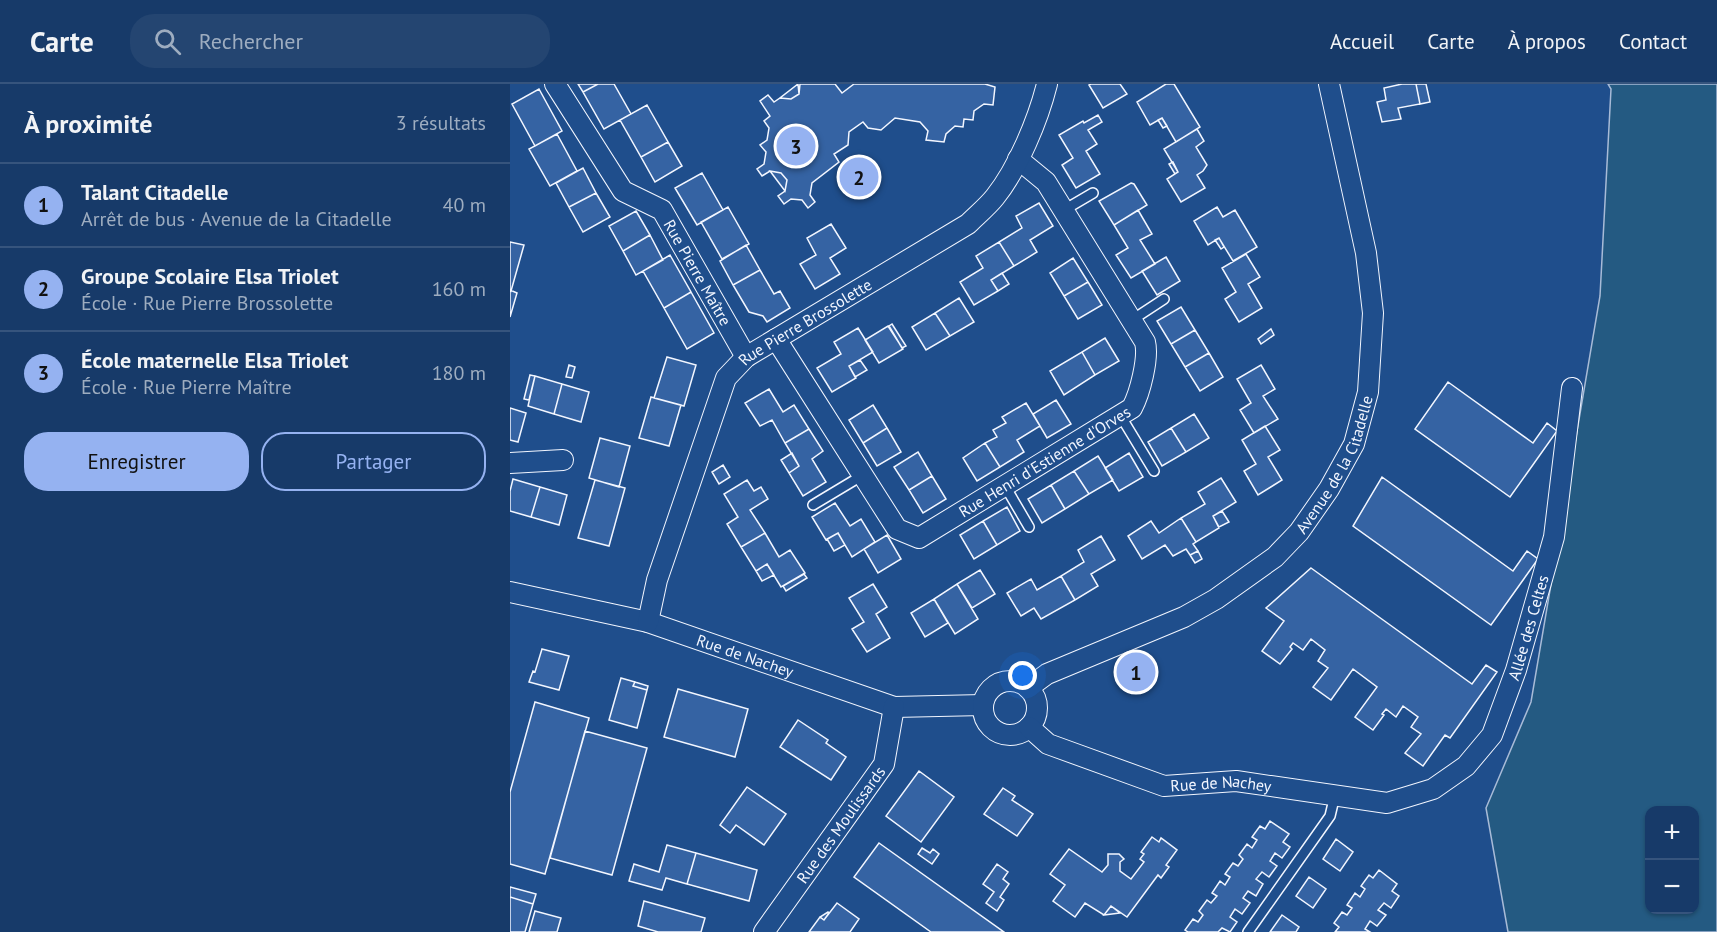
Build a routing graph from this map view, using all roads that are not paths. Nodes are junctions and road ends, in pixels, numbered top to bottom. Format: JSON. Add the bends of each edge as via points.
{"nodes":[{"id":1,"x":555,"y":84,"type":"edge"},
{"id":2,"x":1047,"y":84,"type":"edge"},
{"id":3,"x":1329,"y":84,"type":"edge"},
{"id":4,"x":1018,"y":159,"type":"junction"},
{"id":5,"x":1093,"y":193,"type":"dead end"},
{"id":6,"x":1064,"y":210,"type":"junction"},
{"id":7,"x":1164,"y":299,"type":"dead end"},
{"id":8,"x":1132,"y":320,"type":"junction"},
{"id":9,"x":776,"y":339,"type":"junction"},
{"id":10,"x":746,"y":357,"type":"junction"},
{"id":11,"x":1572,"y":388,"type":"dead end"},
{"id":12,"x":1120,"y":415,"type":"junction"},
{"id":13,"x":563,"y":460,"type":"dead end"},
{"id":14,"x":510,"y":463,"type":"edge"},
{"id":15,"x":1154,"y":471,"type":"dead end"},
{"id":16,"x":863,"y":476,"type":"junction"},
{"id":17,"x":1005,"y":486,"type":"junction"},
{"id":18,"x":813,"y":505,"type":"dead end"},
{"id":19,"x":1029,"y":527,"type":"dead end"},
{"id":20,"x":510,"y":592,"type":"edge"},
{"id":21,"x":648,"y":622,"type":"junction"},
{"id":22,"x":1028,"y":688,"type":"junction"},
{"id":23,"x":983,"y":705,"type":"junction"},
{"id":24,"x":894,"y":706,"type":"junction"},
{"id":25,"x":1029,"y":727,"type":"junction"},
{"id":26,"x":1335,"y":795,"type":"junction"},
{"id":27,"x":1387,"y":803,"type":"joint"},
{"id":28,"x":764,"y":932,"type":"edge"},
{"id":29,"x":1248,"y":932,"type":"edge"}],
"edges":[{"from":1,"to":10,"type":"street","name":"Rue Pierre Maître","via":[[623,191],[662,210]]},
{"from":2,"to":4,"type":"street","name":"Rue Pierre Brossolette"},
{"from":3,"to":22,"type":"street","name":"Avenue de la Citadelle","via":[[1366,253],[1373,313],[1368,392],[1353,444],[1323,498],[1275,557],[1184,617],[1047,674]]},
{"from":4,"to":6,"type":"street","name":"Rue Henri d'Estienne d'Orves","via":[[1046,182]]},
{"from":4,"to":9,"type":"street","name":"Rue Pierre Brossolette","via":[[994,198],[968,224]]},
{"from":5,"to":6,"type":"lane"},
{"from":6,"to":8,"type":"street","name":"Rue Henri d'Estienne d'Orves"},
{"from":7,"to":8,"type":"lane"},
{"from":8,"to":12,"type":"street","name":"Rue Henri d'Estienne d'Orves","via":[[1145,342],[1146,354],[1136,400],[1132,408]]},
{"from":9,"to":10,"type":"street","name":"Rue Pierre Brossolette"},
{"from":9,"to":16,"type":"street","name":"Rue Henri d'Estienne d'Orves"},
{"from":10,"to":21,"type":"street","name":"Rue Pierre Brossolette","via":[[726,378],[657,580]]},
{"from":11,"to":27,"type":"street","name":"Allée des Celtes","via":[[1554,537],[1516,670],[1492,735],[1466,766],[1433,789]]},
{"from":12,"to":15,"type":"lane"},
{"from":12,"to":17,"type":"street","name":"Rue Henri d'Estienne d'Orves"},
{"from":13,"to":14,"type":"street"},
{"from":16,"to":17,"type":"street","name":"Rue Henri d'Estienne d'Orves","via":[[897,529],[920,538]]},
{"from":16,"to":18,"type":"lane"},
{"from":17,"to":19,"type":"lane"},
{"from":20,"to":21,"type":"street","name":"Rue de Nachey"},
{"from":21,"to":24,"type":"street","name":"Rue de Nachey"},
{"from":22,"to":23,"type":"street","via":[[1013,681],[996,684]]},
{"from":22,"to":25,"type":"street","via":[[1034,694],[1037,712]]},
{"from":23,"to":24,"type":"street","name":"Rue de Nachey"},
{"from":23,"to":25,"type":"street","via":[[986,721],[998,733],[1014,735]]},
{"from":24,"to":28,"type":"street","name":"Rue des Moulissards","via":[[884,764]]},
{"from":25,"to":26,"type":"street","name":"Rue de Nachey","via":[[1048,744],[1164,786],[1236,781]]},
{"from":26,"to":27,"type":"street","name":"Rue de Nachey"},
{"from":26,"to":29,"type":"lane","via":[[1330,816]]}]}
